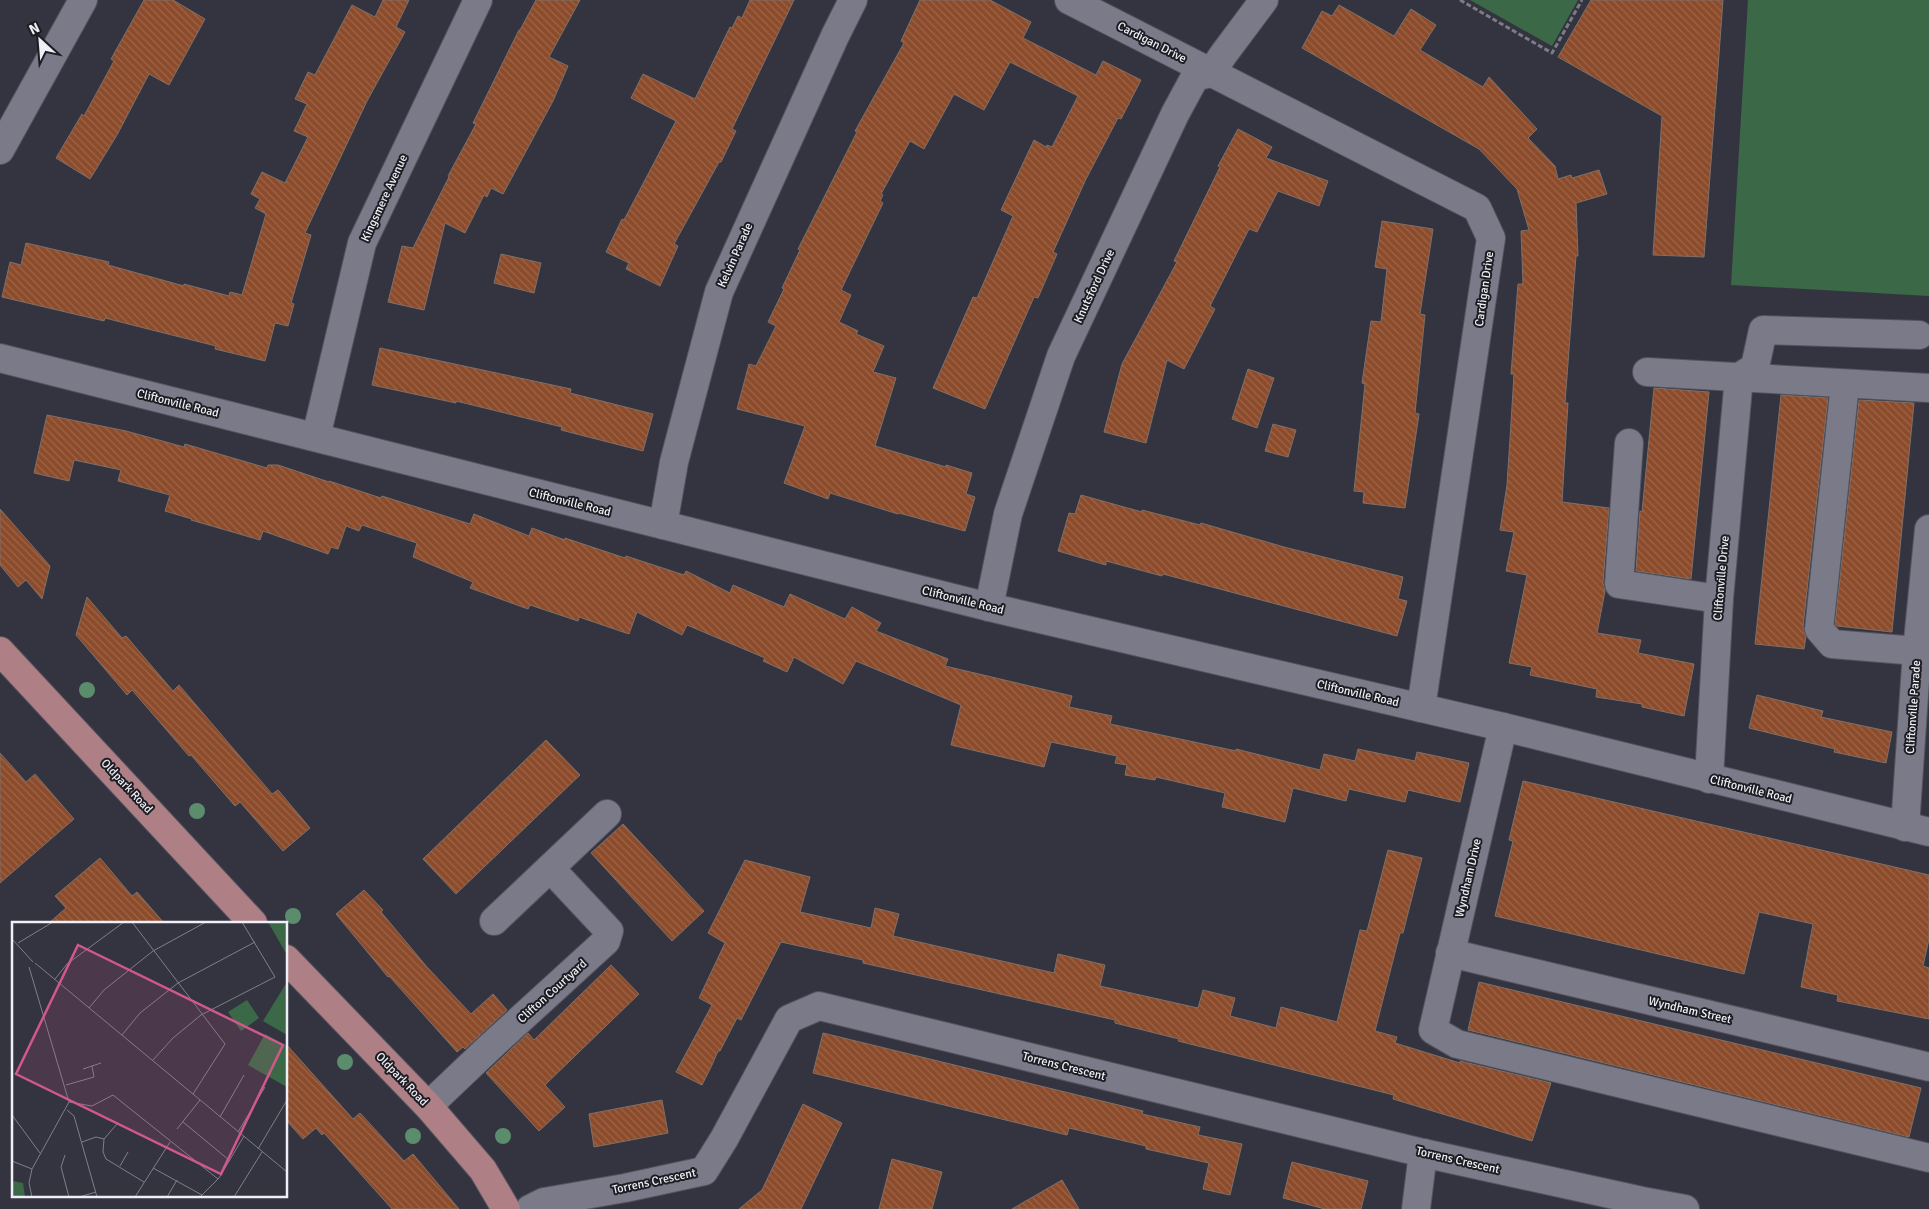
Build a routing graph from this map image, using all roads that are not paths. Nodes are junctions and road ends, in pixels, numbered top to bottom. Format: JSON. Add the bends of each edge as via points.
{"nodes":[{"id":1,"x":83,"y":0,"type":"edge"},
{"id":2,"x":478,"y":0,"type":"edge"},
{"id":3,"x":853,"y":0,"type":"edge"},
{"id":4,"x":1069,"y":0,"type":"edge"},
{"id":5,"x":1264,"y":0,"type":"edge"},
{"id":6,"x":1211,"y":73,"type":"junction"},
{"id":7,"x":0,"y":150,"type":"edge"},
{"id":8,"x":1919,"y":335,"type":"dead end"},
{"id":9,"x":0,"y":358,"type":"edge"},
{"id":10,"x":1647,"y":372,"type":"dead end"},
{"id":11,"x":1739,"y":377,"type":"junction"},
{"id":12,"x":1845,"y":384,"type":"junction"},
{"id":13,"x":1929,"y":388,"type":"edge"},
{"id":14,"x":316,"y":437,"type":"junction"},
{"id":15,"x":1629,"y":443,"type":"dead end"},
{"id":16,"x":663,"y":525,"type":"junction"},
{"id":17,"x":1929,"y":529,"type":"edge"},
{"id":18,"x":1718,"y":599,"type":"junction"},
{"id":19,"x":989,"y":607,"type":"junction"},
{"id":20,"x":0,"y":652,"type":"edge"},
{"id":21,"x":1917,"y":652,"type":"junction"},
{"id":22,"x":1421,"y":708,"type":"junction"},
{"id":23,"x":1503,"y":727,"type":"junction"},
{"id":24,"x":1709,"y":779,"type":"junction"},
{"id":25,"x":606,"y":814,"type":"dead end"},
{"id":26,"x":1917,"y":829,"type":"edge"},
{"id":27,"x":550,"y":868,"type":"junction"},
{"id":28,"x":494,"y":921,"type":"dead end"},
{"id":29,"x":252,"y":922,"type":"edge"},
{"id":30,"x":1450,"y":953,"type":"junction"},
{"id":31,"x":288,"y":961,"type":"edge"},
{"id":32,"x":1929,"y":1067,"type":"edge"},
{"id":33,"x":428,"y":1106,"type":"junction"},
{"id":34,"x":1423,"y":1153,"type":"junction"},
{"id":35,"x":1929,"y":1158,"type":"edge"},
{"id":36,"x":506,"y":1209,"type":"edge"},
{"id":37,"x":530,"y":1209,"type":"edge"},
{"id":38,"x":1416,"y":1209,"type":"edge"},
{"id":39,"x":1685,"y":1209,"type":"edge"}],
"edges":[{"from":1,"to":7,"type":"street"},
{"from":2,"to":14,"type":"street","name":"Kingsmere Avenue","via":[[362,243]]},
{"from":3,"to":16,"type":"street","name":"Kelvin Parade","via":[[719,292],[674,462]]},
{"from":4,"to":6,"type":"street","name":"Cardigan Drive"},
{"from":5,"to":6,"type":"street","name":"Knutsford Drive"},
{"from":6,"to":19,"type":"street","name":"Knutsford Drive","via":[[1195,77],[1175,114],[1061,356],[1008,514]]},
{"from":6,"to":22,"type":"street","name":"Cardigan Drive","via":[[1477,208],[1491,238]]},
{"from":8,"to":11,"type":"street","via":[[1763,330],[1754,367]]},
{"from":9,"to":14,"type":"street","name":"Cliftonville Road"},
{"from":10,"to":11,"type":"street"},
{"from":11,"to":12,"type":"street"},
{"from":11,"to":18,"type":"street","name":"Cliftonville Drive"},
{"from":12,"to":13,"type":"street"},
{"from":12,"to":21,"type":"street","via":[[1819,628],[1832,644]]},
{"from":14,"to":16,"type":"street","name":"Cliftonville Road"},
{"from":15,"to":18,"type":"street","via":[[1619,584]]},
{"from":16,"to":19,"type":"street","name":"Cliftonville Road"},
{"from":17,"to":21,"type":"street","name":"Cliftonville Parade"},
{"from":18,"to":24,"type":"street","name":"Cliftonville Drive"},
{"from":19,"to":22,"type":"street","name":"Cliftonville Road"},
{"from":20,"to":29,"type":"main road","name":"Oldpark Road"},
{"from":21,"to":26,"type":"street","name":"Cliftonville Parade"},
{"from":22,"to":23,"type":"street","name":"Cliftonville Road"},
{"from":23,"to":24,"type":"street","name":"Cliftonville Road"},
{"from":23,"to":30,"type":"street","name":"Wyndham Drive"},
{"from":24,"to":26,"type":"street","name":"Cliftonville Road"},
{"from":25,"to":27,"type":"street"},
{"from":27,"to":28,"type":"street"},
{"from":27,"to":33,"type":"street","name":"Clifton Courtyard","via":[[608,931],[606,941]]},
{"from":30,"to":32,"type":"street","name":"Wyndham Street"},
{"from":30,"to":35,"type":"street","name":"Wyndham Drive","via":[[1433,1030],[1457,1044]]},
{"from":31,"to":33,"type":"main road","name":"Oldpark Road"},
{"from":33,"to":36,"type":"main road","name":"Oldpark Road","via":[[483,1170]]},
{"from":34,"to":37,"type":"street","name":"Torrens Crescent","via":[[819,1006],[789,1020],[704,1171],[544,1202]]},
{"from":34,"to":38,"type":"street"},
{"from":34,"to":39,"type":"street","name":"Torrens Crescent"}]}
